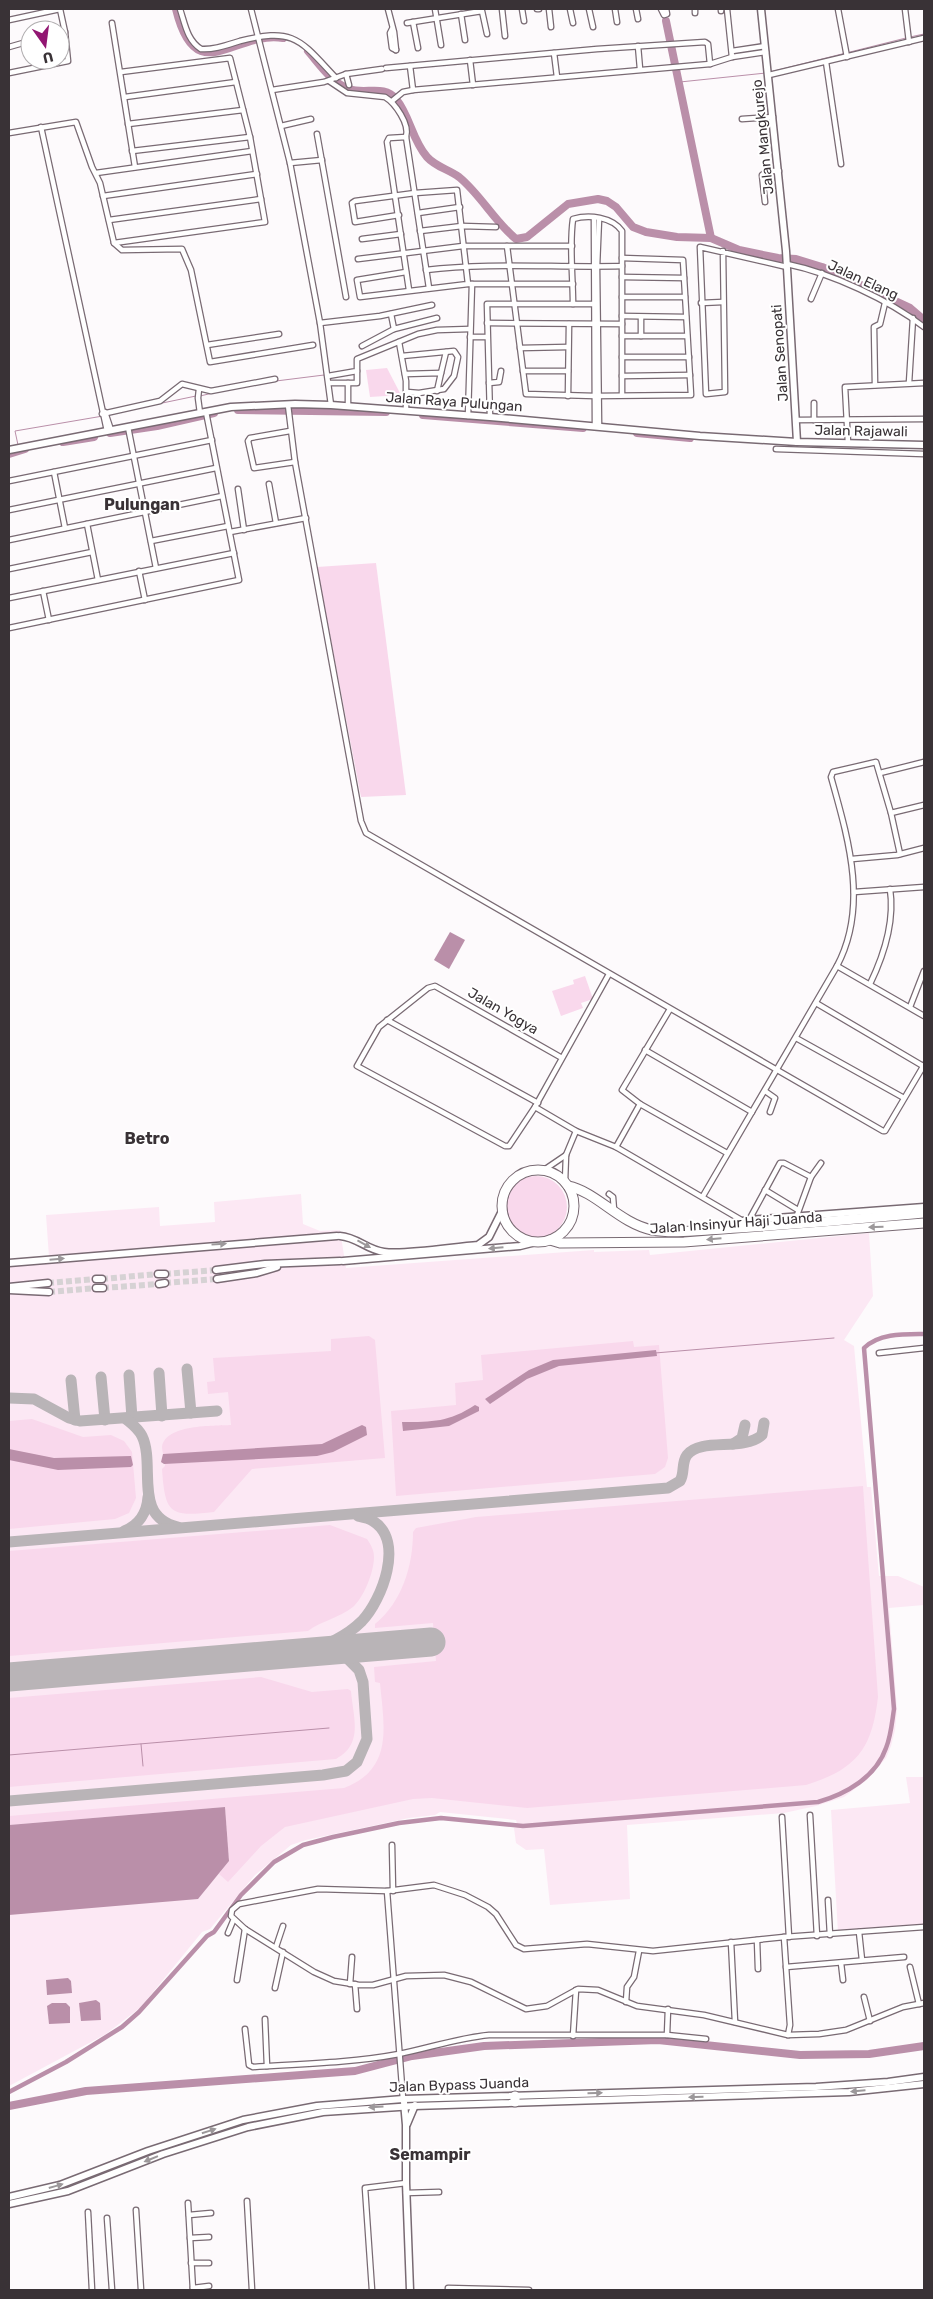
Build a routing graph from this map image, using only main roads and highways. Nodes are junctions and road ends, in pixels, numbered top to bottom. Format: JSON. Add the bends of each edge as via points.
{"nodes":[{"id":1,"x":567,"y":1184,"type":"junction"},
{"id":2,"x":924,"y":1213,"type":"edge"},
{"id":3,"x":924,"y":1223,"type":"edge"},
{"id":4,"x":759,"y":1231,"type":"junction"},
{"id":5,"x":550,"y":1240,"type":"junction"}],
"edges":[{"from":1,"to":4,"type":"highway","name":"Jalan Insinyur Haji Juanda","via":[[615,1214],[653,1230],[735,1228]]},
{"from":1,"to":5,"type":"highway","via":[[574,1201],[572,1217],[564,1231]]},
{"from":1,"to":5,"type":"highway","via":[[559,1176],[544,1170],[527,1171],[514,1178],[505,1189],[502,1212],[513,1233],[528,1241]]},
{"from":2,"to":4,"type":"highway","name":"Jalan Insinyur Haji Juanda"},
{"from":3,"to":4,"type":"highway","name":"Jalan Insinyur Haji Juanda","one_way":true},
{"from":4,"to":5,"type":"highway","name":"Jalan Insinyur Haji Juanda","one_way":true,"via":[[654,1243],[560,1243]]}]}
